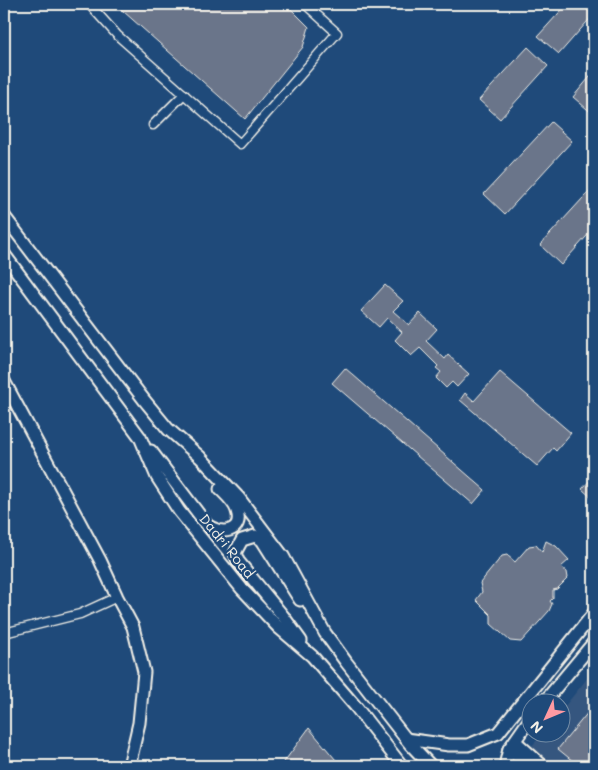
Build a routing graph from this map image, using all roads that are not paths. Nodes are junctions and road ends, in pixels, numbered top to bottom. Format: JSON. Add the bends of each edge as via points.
{"nodes":[{"id":1,"x":89,"y":4,"type":"edge"},
{"id":2,"x":305,"y":4,"type":"edge"},
{"id":3,"x":184,"y":94,"type":"junction"},
{"id":4,"x":153,"y":125,"type":"dead end"},
{"id":5,"x":4,"y":216,"type":"edge"},
{"id":6,"x":4,"y":254,"type":"edge"},
{"id":7,"x":4,"y":381,"type":"edge"},
{"id":8,"x":168,"y":429,"type":"junction"},
{"id":9,"x":140,"y":437,"type":"junction"},
{"id":10,"x":117,"y":598,"type":"junction"},
{"id":11,"x":594,"y":613,"type":"edge"},
{"id":12,"x":4,"y":633,"type":"edge"},
{"id":13,"x":325,"y":633,"type":"junction"},
{"id":14,"x":594,"y":642,"type":"edge"},
{"id":15,"x":312,"y":656,"type":"junction"},
{"id":16,"x":537,"y":685,"type":"junction"},
{"id":17,"x":542,"y":692,"type":"edge"},
{"id":18,"x":553,"y":692,"type":"edge"},
{"id":19,"x":520,"y":733,"type":"edge"},
{"id":20,"x":406,"y":739,"type":"junction"},
{"id":21,"x":512,"y":745,"type":"junction"},
{"id":22,"x":129,"y":766,"type":"edge"},
{"id":23,"x":402,"y":766,"type":"edge"},
{"id":24,"x":431,"y":766,"type":"edge"},
{"id":25,"x":505,"y":766,"type":"edge"},
{"id":26,"x":528,"y":766,"type":"edge"},
{"id":27,"x":543,"y":766,"type":"edge"}],
"edges":[{"from":1,"to":3,"type":"street","via":[[117,35]]},
{"from":2,"to":3,"type":"street","via":[[337,33],[240,144]]},
{"from":3,"to":4,"type":"street"},
{"from":5,"to":8,"type":"main road","name":"Dadri Road"},
{"from":6,"to":9,"type":"main road","name":"Dadri Road"},
{"from":7,"to":10,"type":"main road"},
{"from":8,"to":9,"type":"main road","name":"Dadri Road","via":[[237,510],[234,528],[225,532],[207,525]]},
{"from":8,"to":13,"type":"main road","name":"Dadri Road","via":[[239,498],[283,556]]},
{"from":9,"to":15,"type":"main road","name":"Dadri Road","via":[[157,477],[179,511],[254,601]]},
{"from":10,"to":12,"type":"street","via":[[80,614]]},
{"from":10,"to":22,"type":"main road","via":[[134,627],[144,672],[139,723]]},
{"from":11,"to":16,"type":"main road"},
{"from":13,"to":15,"type":"main road","name":"Dadri Road","via":[[262,540],[255,536],[242,540],[235,552],[238,561]]},
{"from":13,"to":20,"type":"main road","name":"Dadri Road"},
{"from":14,"to":18,"type":"main road"},
{"from":15,"to":23,"type":"main road","name":"Dadri Road"},
{"from":16,"to":17,"type":"main road"},
{"from":16,"to":20,"type":"main road","via":[[498,733],[482,740],[468,745],[449,745]]},
{"from":19,"to":21,"type":"main road"},
{"from":20,"to":24,"type":"main road","name":"Dadri Road"},
{"from":21,"to":25,"type":"main road"},
{"from":21,"to":26,"type":"main road"},
{"from":21,"to":27,"type":"main road"}]}
